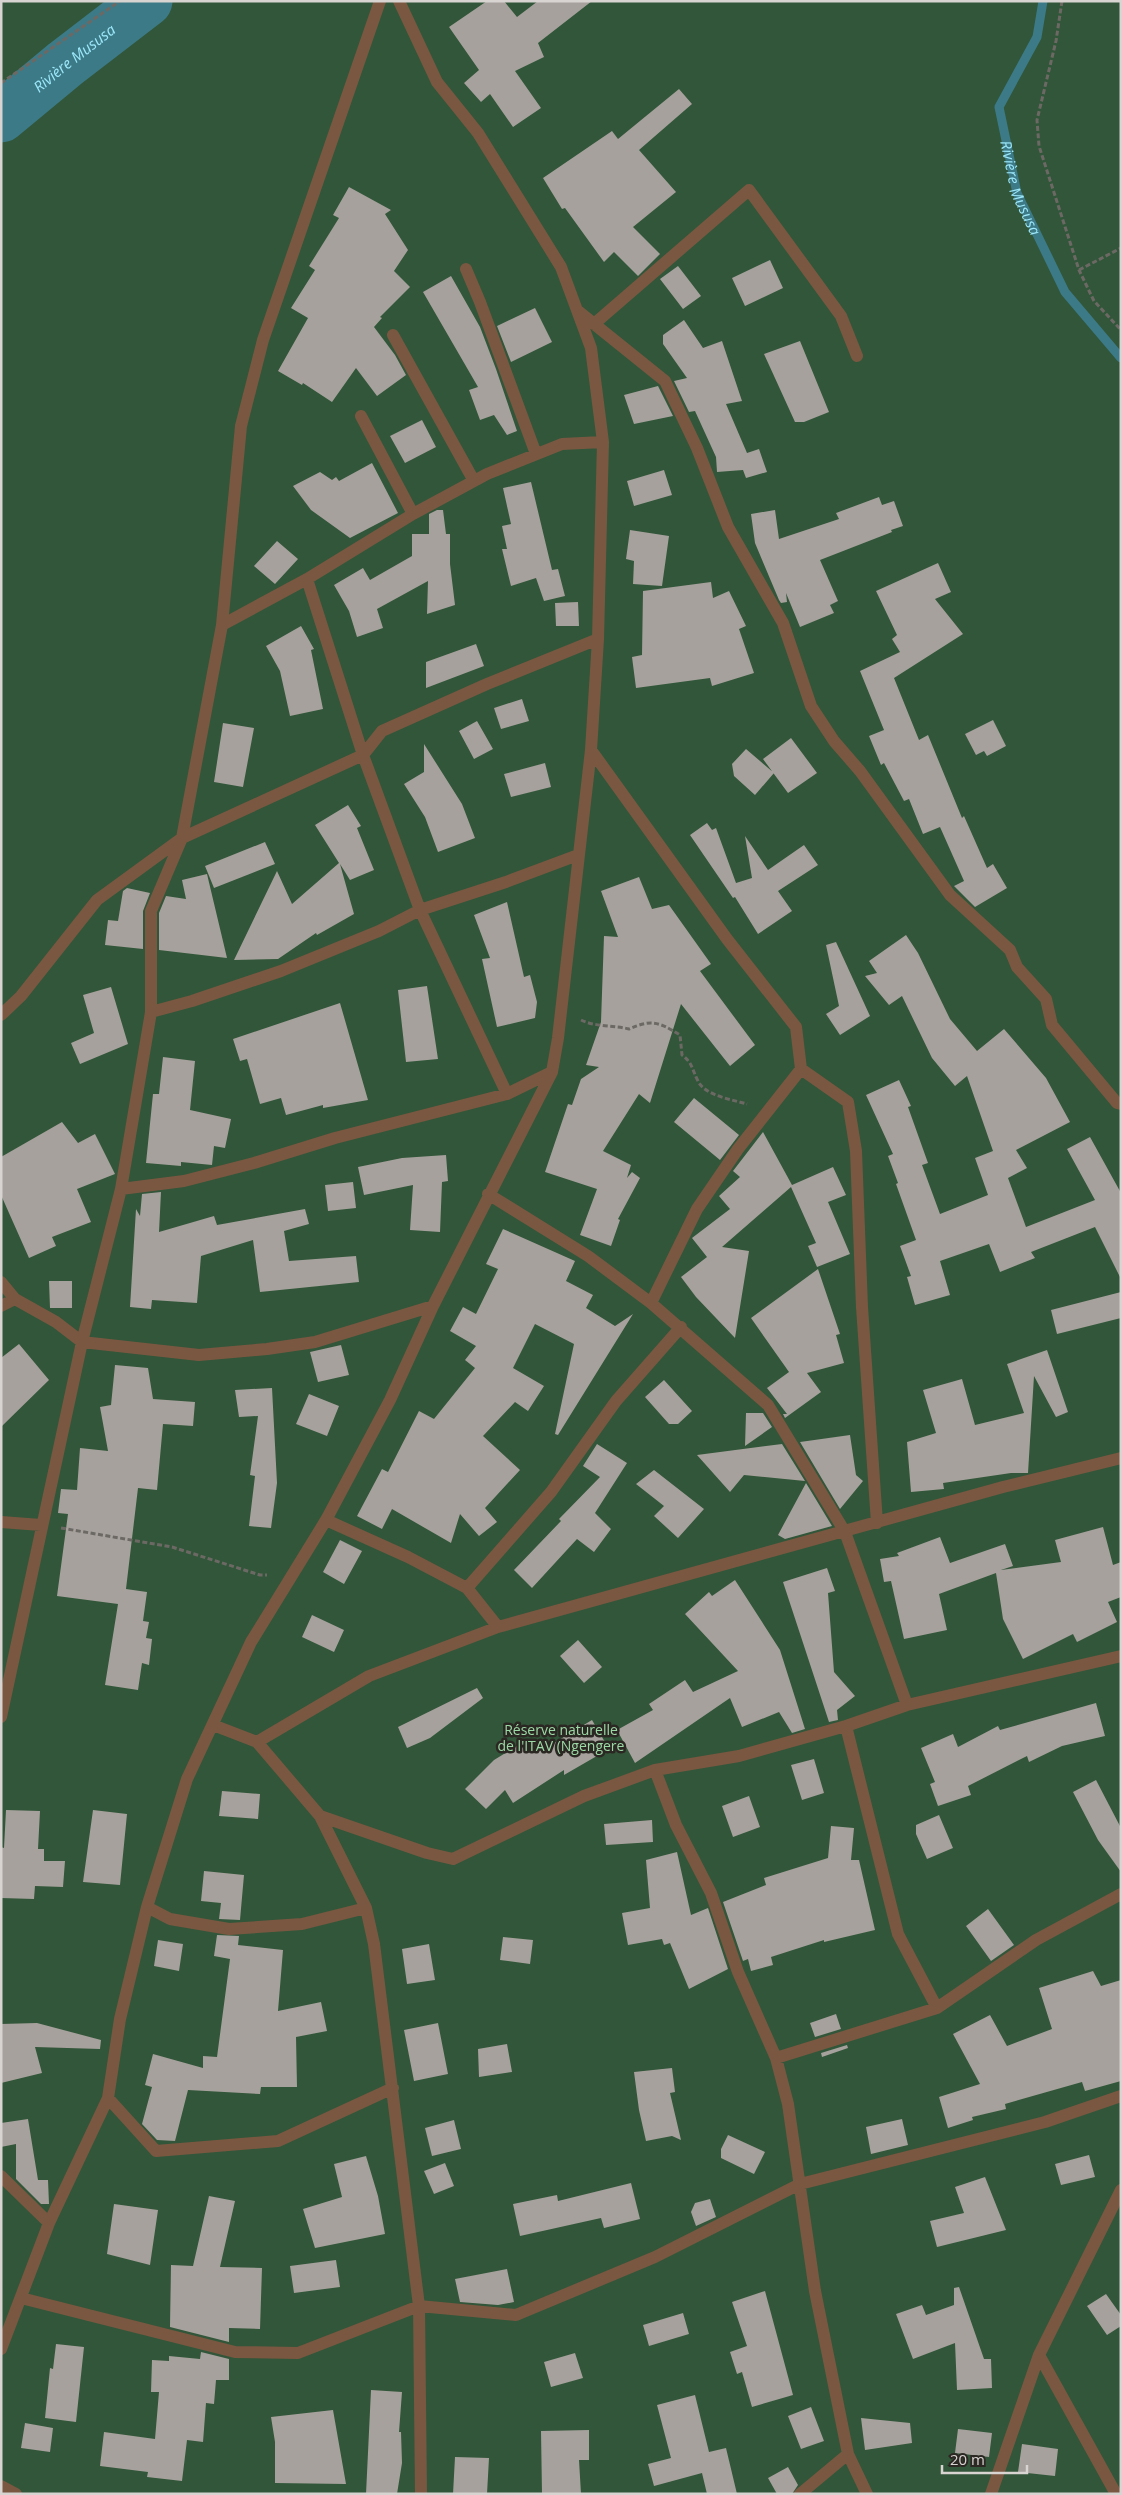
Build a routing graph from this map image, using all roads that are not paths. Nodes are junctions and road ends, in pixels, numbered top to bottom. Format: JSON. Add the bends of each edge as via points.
{"nodes":[{"id":1,"x":380,"y":1,"type":"edge"},
{"id":2,"x":399,"y":1,"type":"edge"},
{"id":3,"x":466,"y":269,"type":"dead end"},
{"id":4,"x":578,"y":311,"type":"junction"},
{"id":5,"x":594,"y":324,"type":"junction"},
{"id":6,"x":393,"y":335,"type":"dead end"},
{"id":7,"x":857,"y":356,"type":"dead end"},
{"id":8,"x":361,"y":416,"type":"dead end"},
{"id":9,"x":603,"y":442,"type":"junction"},
{"id":10,"x":536,"y":454,"type":"junction"},
{"id":11,"x":474,"y":481,"type":"junction"},
{"id":12,"x":413,"y":514,"type":"junction"},
{"id":13,"x":307,"y":580,"type":"junction"},
{"id":14,"x":222,"y":625,"type":"junction"},
{"id":15,"x":598,"y":638,"type":"junction"},
{"id":16,"x":591,"y":750,"type":"junction"},
{"id":17,"x":363,"y":755,"type":"junction"},
{"id":18,"x":182,"y":838,"type":"junction"},
{"id":19,"x":578,"y":855,"type":"junction"},
{"id":20,"x":420,"y":910,"type":"junction"},
{"id":21,"x":151,"y":1012,"type":"junction"},
{"id":22,"x":1,"y":1015,"type":"edge"},
{"id":23,"x":801,"y":1069,"type":"junction"},
{"id":24,"x":552,"y":1072,"type":"junction"},
{"id":25,"x":507,"y":1094,"type":"junction"},
{"id":26,"x":1121,"y":1104,"type":"edge"},
{"id":27,"x":121,"y":1189,"type":"junction"},
{"id":28,"x":488,"y":1194,"type":"junction"},
{"id":29,"x":1,"y":1282,"type":"edge"},
{"id":30,"x":15,"y":1299,"type":"junction"},
{"id":31,"x":651,"y":1303,"type":"junction"},
{"id":32,"x":1,"y":1306,"type":"edge"},
{"id":33,"x":433,"y":1306,"type":"junction"},
{"id":34,"x":681,"y":1327,"type":"junction"},
{"id":35,"x":82,"y":1342,"type":"junction"},
{"id":36,"x":1121,"y":1458,"type":"edge"},
{"id":37,"x":326,"y":1520,"type":"junction"},
{"id":38,"x":1,"y":1522,"type":"edge"},
{"id":39,"x":877,"y":1523,"type":"junction"},
{"id":40,"x":41,"y":1525,"type":"junction"},
{"id":41,"x":846,"y":1532,"type":"junction"},
{"id":42,"x":467,"y":1588,"type":"junction"},
{"id":43,"x":498,"y":1627,"type":"junction"},
{"id":44,"x":1121,"y":1656,"type":"edge"},
{"id":45,"x":907,"y":1705,"type":"junction"},
{"id":46,"x":1,"y":1717,"type":"edge"},
{"id":47,"x":213,"y":1726,"type":"junction"},
{"id":48,"x":846,"y":1726,"type":"junction"},
{"id":49,"x":257,"y":1742,"type":"junction"},
{"id":50,"x":655,"y":1770,"type":"junction"},
{"id":51,"x":320,"y":1816,"type":"junction"},
{"id":52,"x":1121,"y":1894,"type":"edge"},
{"id":53,"x":147,"y":1907,"type":"junction"},
{"id":54,"x":366,"y":1908,"type":"junction"},
{"id":55,"x":938,"y":2008,"type":"junction"},
{"id":56,"x":776,"y":2058,"type":"junction"},
{"id":57,"x":393,"y":2088,"type":"junction"},
{"id":58,"x":1121,"y":2096,"type":"edge"},
{"id":59,"x":108,"y":2098,"type":"junction"},
{"id":60,"x":1,"y":2176,"type":"edge"},
{"id":61,"x":800,"y":2184,"type":"junction"},
{"id":62,"x":1121,"y":2190,"type":"edge"},
{"id":63,"x":48,"y":2222,"type":"junction"},
{"id":64,"x":21,"y":2298,"type":"junction"},
{"id":65,"x":419,"y":2306,"type":"junction"},
{"id":66,"x":1,"y":2349,"type":"edge"},
{"id":67,"x":1039,"y":2355,"type":"junction"},
{"id":68,"x":848,"y":2454,"type":"junction"},
{"id":69,"x":1,"y":2486,"type":"edge"},
{"id":70,"x":16,"y":2494,"type":"edge"},
{"id":71,"x":421,"y":2494,"type":"edge"},
{"id":72,"x":800,"y":2494,"type":"edge"},
{"id":73,"x":867,"y":2494,"type":"edge"},
{"id":74,"x":991,"y":2494,"type":"edge"},
{"id":75,"x":1116,"y":2494,"type":"edge"}],
"edges":[{"from":1,"to":14,"type":"street","via":[[263,340],[241,426]]},
{"from":2,"to":4,"type":"street","via":[[437,82],[478,134],[561,266]]},
{"from":3,"to":10,"type":"street"},
{"from":4,"to":5,"type":"street"},
{"from":4,"to":9,"type":"street","via":[[591,348]]},
{"from":5,"to":7,"type":"street","via":[[749,190],[841,316]]},
{"from":5,"to":26,"type":"street","via":[[665,381],[697,448],[728,527],[783,623],[811,706],[834,741],[860,771],[950,895],[1010,950],[1017,967],[1046,999],[1052,1025]]},
{"from":6,"to":11,"type":"street"},
{"from":8,"to":12,"type":"street"},
{"from":9,"to":10,"type":"street","via":[[562,444]]},
{"from":9,"to":15,"type":"street"},
{"from":10,"to":11,"type":"street"},
{"from":11,"to":12,"type":"street"},
{"from":12,"to":13,"type":"street"},
{"from":13,"to":14,"type":"street"},
{"from":13,"to":17,"type":"street"},
{"from":14,"to":18,"type":"street"},
{"from":15,"to":16,"type":"street"},
{"from":15,"to":17,"type":"street","via":[[382,731]]},
{"from":16,"to":19,"type":"street"},
{"from":16,"to":23,"type":"street","via":[[726,939],[796,1027]]},
{"from":17,"to":18,"type":"street"},
{"from":17,"to":20,"type":"street"},
{"from":18,"to":21,"type":"street","via":[[152,911]]},
{"from":18,"to":22,"type":"street","via":[[97,900],[21,996]]},
{"from":19,"to":20,"type":"street"},
{"from":19,"to":24,"type":"street","via":[[562,1011]]},
{"from":20,"to":21,"type":"street","via":[[379,931],[281,971]]},
{"from":20,"to":25,"type":"street"},
{"from":21,"to":27,"type":"street"},
{"from":23,"to":31,"type":"street","via":[[738,1149],[697,1209]]},
{"from":23,"to":39,"type":"street","via":[[848,1102],[856,1151],[862,1307]]},
{"from":24,"to":25,"type":"street"},
{"from":24,"to":28,"type":"street"},
{"from":25,"to":27,"type":"street","via":[[184,1181]]},
{"from":27,"to":35,"type":"street"},
{"from":28,"to":31,"type":"street","via":[[588,1256]]},
{"from":28,"to":33,"type":"street"},
{"from":29,"to":30,"type":"street"},
{"from":30,"to":32,"type":"street"},
{"from":30,"to":35,"type":"street","via":[[56,1322]]},
{"from":31,"to":34,"type":"street"},
{"from":33,"to":35,"type":"street","via":[[315,1342],[232,1353],[199,1355]]},
{"from":33,"to":37,"type":"street","via":[[390,1400]]},
{"from":34,"to":41,"type":"street","via":[[768,1405]]},
{"from":34,"to":42,"type":"street","via":[[616,1401],[551,1492]]},
{"from":35,"to":40,"type":"street"},
{"from":36,"to":39,"type":"street"},
{"from":37,"to":42,"type":"street"},
{"from":37,"to":47,"type":"street","via":[[251,1642]]},
{"from":38,"to":40,"type":"street"},
{"from":39,"to":41,"type":"street"},
{"from":40,"to":46,"type":"street"},
{"from":41,"to":43,"type":"street"},
{"from":41,"to":45,"type":"street"},
{"from":42,"to":43,"type":"street"},
{"from":43,"to":49,"type":"street","via":[[369,1676]]},
{"from":44,"to":45,"type":"street"},
{"from":45,"to":48,"type":"street"},
{"from":47,"to":49,"type":"street"},
{"from":47,"to":53,"type":"street","via":[[187,1779]]},
{"from":48,"to":50,"type":"street","via":[[739,1756]]},
{"from":48,"to":55,"type":"street","via":[[898,1934]]},
{"from":49,"to":51,"type":"street"},
{"from":50,"to":51,"type":"street","via":[[584,1796],[452,1859]]},
{"from":50,"to":56,"type":"street","via":[[676,1824],[711,1893],[738,1972]]},
{"from":51,"to":54,"type":"street"},
{"from":52,"to":55,"type":"street","via":[[1036,1940]]},
{"from":53,"to":54,"type":"street","via":[[170,1919],[229,1930],[302,1924]]},
{"from":53,"to":59,"type":"street","via":[[120,2019]]},
{"from":54,"to":57,"type":"street","via":[[374,1944]]},
{"from":55,"to":56,"type":"street"},
{"from":56,"to":61,"type":"street","via":[[788,2104]]},
{"from":57,"to":59,"type":"street","via":[[278,2141],[156,2151]]},
{"from":57,"to":65,"type":"street"},
{"from":58,"to":61,"type":"street","via":[[1045,2122]]},
{"from":59,"to":63,"type":"street"},
{"from":60,"to":63,"type":"street"},
{"from":61,"to":65,"type":"street","via":[[655,2257],[516,2315]]},
{"from":61,"to":68,"type":"street","via":[[815,2291]]},
{"from":62,"to":67,"type":"street"},
{"from":63,"to":64,"type":"street"},
{"from":64,"to":65,"type":"street","via":[[235,2352],[298,2353]]},
{"from":64,"to":66,"type":"street"},
{"from":65,"to":71,"type":"street"},
{"from":67,"to":74,"type":"street"},
{"from":67,"to":75,"type":"street"},
{"from":68,"to":72,"type":"street"},
{"from":68,"to":73,"type":"street"},
{"from":69,"to":70,"type":"street"}]}
